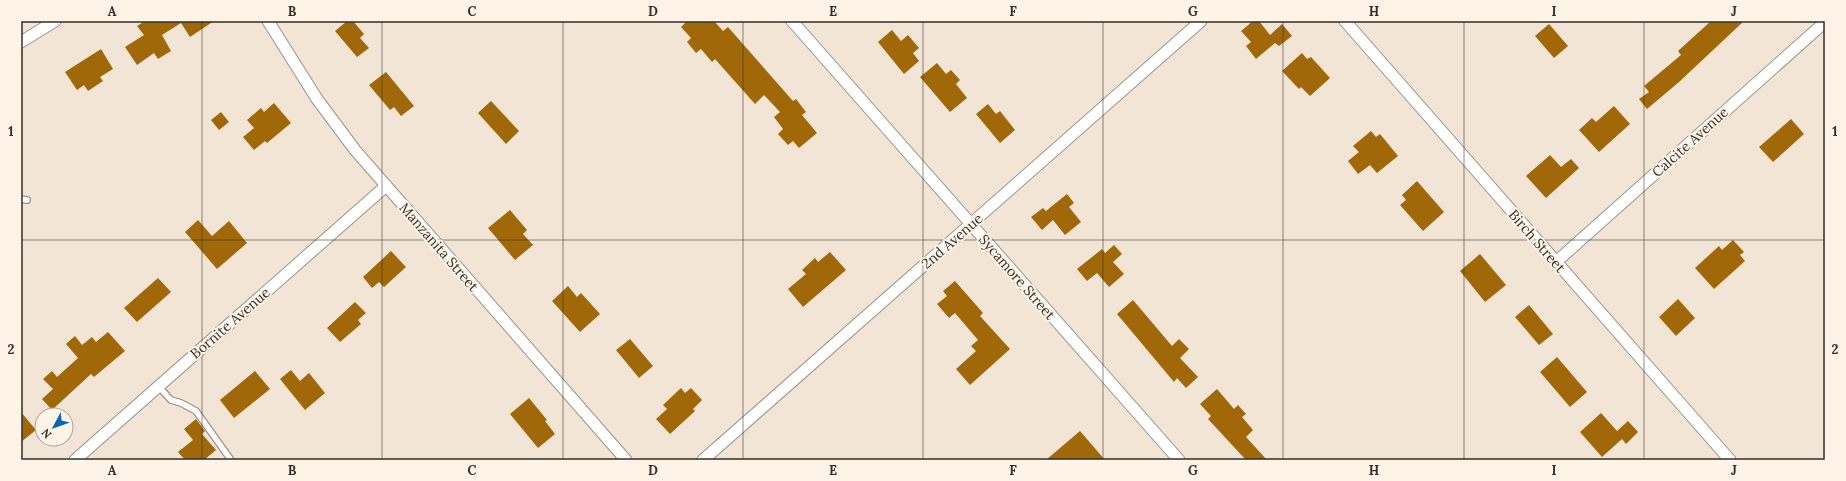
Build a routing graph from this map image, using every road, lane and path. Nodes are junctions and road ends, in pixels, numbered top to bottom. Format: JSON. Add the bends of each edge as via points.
{"nodes":[{"id":1,"x":55,"y":21,"type":"edge"},
{"id":2,"x":268,"y":21,"type":"edge"},
{"id":3,"x":792,"y":21,"type":"edge"},
{"id":4,"x":1200,"y":21,"type":"edge"},
{"id":5,"x":1345,"y":21,"type":"edge"},
{"id":6,"x":1825,"y":22,"type":"edge"},
{"id":7,"x":21,"y":42,"type":"edge"},
{"id":8,"x":386,"y":186,"type":"junction"},
{"id":9,"x":971,"y":224,"type":"junction"},
{"id":10,"x":1556,"y":262,"type":"junction"},
{"id":11,"x":158,"y":386,"type":"junction"},
{"id":12,"x":75,"y":460,"type":"edge"},
{"id":13,"x":231,"y":460,"type":"edge"},
{"id":14,"x":626,"y":460,"type":"edge"},
{"id":15,"x":703,"y":460,"type":"edge"},
{"id":16,"x":1179,"y":460,"type":"edge"},
{"id":17,"x":1730,"y":460,"type":"edge"}],
"edges":[{"from":1,"to":7,"type":"street"},
{"from":2,"to":8,"type":"street","name":"Manzanita Street","via":[[330,117]]},
{"from":3,"to":9,"type":"street","name":"Sycamore Street"},
{"from":4,"to":9,"type":"street","name":"2nd Avenue"},
{"from":5,"to":10,"type":"street","name":"Birch Street"},
{"from":6,"to":10,"type":"street","name":"Calcite Avenue"},
{"from":8,"to":11,"type":"street","name":"Bornite Avenue"},
{"from":8,"to":14,"type":"street","name":"Manzanita Street"},
{"from":9,"to":15,"type":"street","name":"2nd Avenue"},
{"from":9,"to":16,"type":"street","name":"Sycamore Street"},
{"from":10,"to":17,"type":"street","name":"Birch Street"},
{"from":11,"to":12,"type":"street","name":"Bornite Avenue"},
{"from":11,"to":13,"type":"lane","via":[[171,400],[196,411]]}]}
